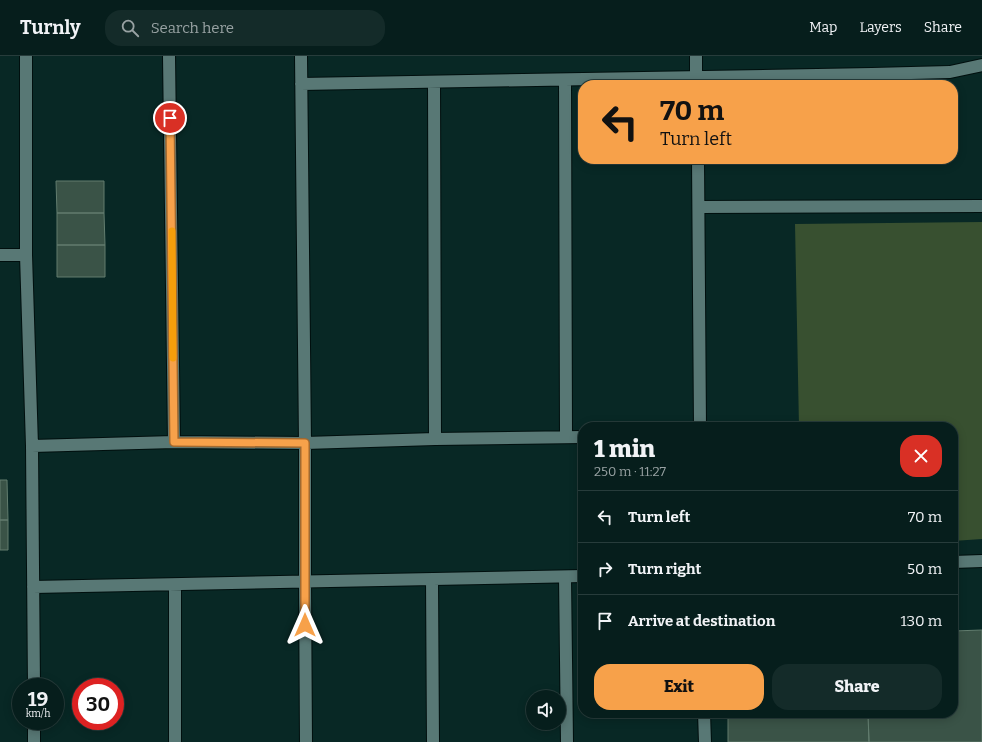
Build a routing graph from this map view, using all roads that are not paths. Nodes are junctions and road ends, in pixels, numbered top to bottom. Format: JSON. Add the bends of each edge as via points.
{"nodes":[{"id":1,"x":26,"y":56,"type":"edge"},
{"id":2,"x":169,"y":56,"type":"edge"},
{"id":3,"x":301,"y":56,"type":"edge"},
{"id":4,"x":696,"y":56,"type":"edge"},
{"id":5,"x":982,"y":65,"type":"edge"},
{"id":6,"x":565,"y":80,"type":"junction"},
{"id":7,"x":578,"y":80,"type":"edge"},
{"id":8,"x":696,"y":80,"type":"edge"},
{"id":9,"x":747,"y":80,"type":"edge"},
{"id":10,"x":434,"y":82,"type":"junction"},
{"id":11,"x":301,"y":84,"type":"junction"},
{"id":12,"x":698,"y":164,"type":"edge"},
{"id":13,"x":982,"y":206,"type":"edge"},
{"id":14,"x":699,"y":208,"type":"junction"},
{"id":15,"x":0,"y":255,"type":"edge"},
{"id":16,"x":26,"y":255,"type":"junction"},
{"id":17,"x":700,"y":422,"type":"edge"},
{"id":18,"x":566,"y":437,"type":"junction"},
{"id":19,"x":578,"y":437,"type":"edge"},
{"id":20,"x":435,"y":439,"type":"junction"},
{"id":21,"x":174,"y":442,"type":"junction"},
{"id":22,"x":305,"y":443,"type":"junction"},
{"id":23,"x":32,"y":446,"type":"junction"},
{"id":24,"x":982,"y":561,"type":"edge"},
{"id":25,"x":958,"y":562,"type":"edge"},
{"id":26,"x":578,"y":576,"type":"edge"},
{"id":27,"x":565,"y":577,"type":"junction"},
{"id":28,"x":432,"y":579,"type":"junction"},
{"id":29,"x":305,"y":582,"type":"junction"},
{"id":30,"x":175,"y":585,"type":"junction"},
{"id":31,"x":33,"y":587,"type":"junction"},
{"id":32,"x":34,"y":678,"type":"edge"},
{"id":33,"x":704,"y":718,"type":"edge"},
{"id":34,"x":34,"y":730,"type":"edge"},
{"id":35,"x":34,"y":742,"type":"edge"},
{"id":36,"x":175,"y":742,"type":"edge"},
{"id":37,"x":306,"y":742,"type":"edge"},
{"id":38,"x":433,"y":742,"type":"edge"},
{"id":39,"x":567,"y":742,"type":"edge"},
{"id":40,"x":705,"y":742,"type":"edge"}],
"edges":[{"from":1,"to":16,"type":"street"},
{"from":2,"to":21,"type":"street"},
{"from":3,"to":11,"type":"street"},
{"from":4,"to":8,"type":"street"},
{"from":5,"to":9,"type":"street","via":[[950,72]]},
{"from":6,"to":7,"type":"street"},
{"from":6,"to":10,"type":"street"},
{"from":6,"to":18,"type":"street"},
{"from":10,"to":11,"type":"street"},
{"from":10,"to":20,"type":"street"},
{"from":11,"to":22,"type":"street"},
{"from":12,"to":14,"type":"street"},
{"from":13,"to":14,"type":"street"},
{"from":14,"to":17,"type":"street"},
{"from":15,"to":16,"type":"street"},
{"from":16,"to":23,"type":"street"},
{"from":18,"to":19,"type":"street"},
{"from":18,"to":20,"type":"street"},
{"from":20,"to":22,"type":"street"},
{"from":21,"to":22,"type":"street"},
{"from":21,"to":23,"type":"street"},
{"from":22,"to":29,"type":"street"},
{"from":23,"to":31,"type":"street"},
{"from":24,"to":25,"type":"street"},
{"from":26,"to":27,"type":"street"},
{"from":27,"to":28,"type":"street"},
{"from":27,"to":39,"type":"street"},
{"from":28,"to":29,"type":"street"},
{"from":28,"to":38,"type":"street"},
{"from":29,"to":30,"type":"street"},
{"from":29,"to":37,"type":"street"},
{"from":30,"to":31,"type":"street"},
{"from":30,"to":36,"type":"street"},
{"from":31,"to":32,"type":"street"},
{"from":33,"to":40,"type":"street"},
{"from":34,"to":35,"type":"street"}]}
